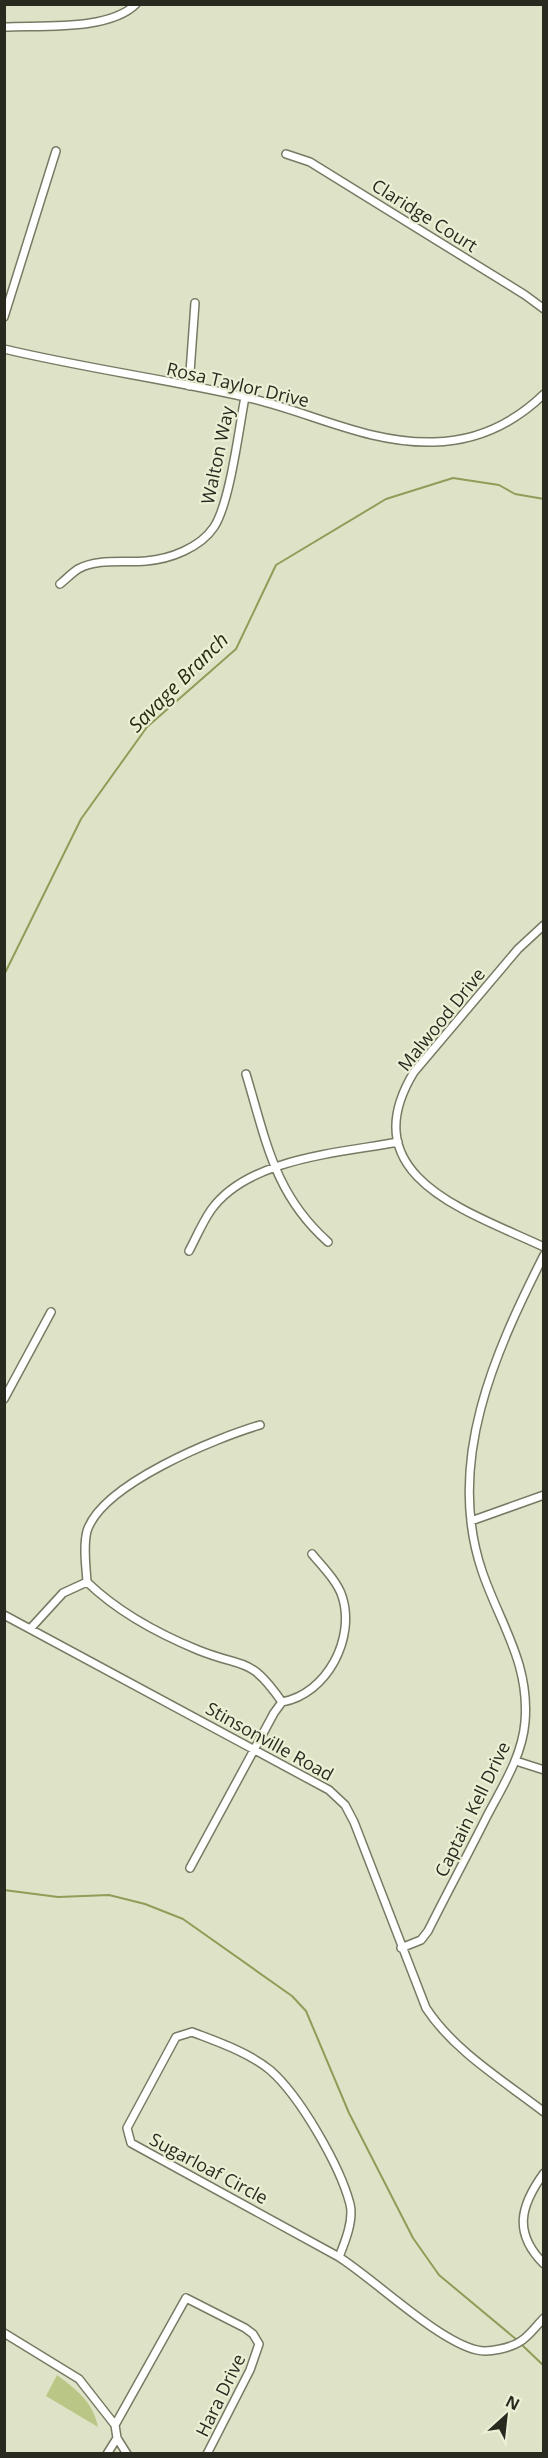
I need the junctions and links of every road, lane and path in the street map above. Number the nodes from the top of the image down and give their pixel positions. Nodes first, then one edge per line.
1 (136, 4) edge
2 (4, 27) edge
3 (56, 151) dead end
4 (286, 154) dead end
5 (195, 303) dead end
6 (543, 309) edge
7 (4, 317) edge
8 (4, 350) edge
9 (189, 386) junction
10 (543, 394) edge
11 (245, 397) junction
12 (60, 584) dead end
13 (543, 925) edge
14 (246, 1074) dead end
15 (398, 1142) junction
16 (274, 1167) junction
17 (328, 1242) dead end
18 (543, 1247) edge
19 (189, 1251) dead end
20 (543, 1255) edge
21 (51, 1312) dead end
22 (4, 1399) edge
23 (260, 1425) dead end
24 (543, 1494) edge
25 (471, 1521) junction
26 (312, 1554) dead end
27 (87, 1582) junction
28 (4, 1615) edge
29 (30, 1629) junction
30 (282, 1702) junction
31 (253, 1749) junction
32 (516, 1761) junction
33 (543, 1770) edge
34 (190, 1868) dead end
35 (401, 1948) junction
36 (543, 2112) edge
37 (543, 2173) edge
38 (339, 2257) junction
39 (543, 2265) edge
40 (543, 2318) edge
41 (4, 2333) edge
42 (115, 2425) junction
43 (117, 2438) junction
44 (107, 2454) edge
45 (127, 2454) edge
46 (207, 2454) edge

1 - 2 street
3 - 7 street
4 - 6 street, Claridge Court
5 - 9 street
8 - 9 street, Rosa Taylor Drive
9 - 11 street, Rosa Taylor Drive
10 - 11 street, Rosa Taylor Drive
11 - 12 street, Walton Way
13 - 15 street, Malwood Drive
14 - 16 street
15 - 16 street
15 - 18 street, Malwood Drive
16 - 17 street
16 - 19 street
20 - 25 street, Captain Kell Drive
21 - 22 street
23 - 27 street
24 - 25 street
25 - 32 street, Captain Kell Drive
26 - 30 street
27 - 29 street
27 - 30 street
28 - 29 street, Stinsonville Road
29 - 31 street, Stinsonville Road
30 - 31 street
31 - 34 street
31 - 35 street, Stinsonville Road
32 - 33 street
32 - 35 street, Captain Kell Drive
35 - 36 street, Stinsonville Road
37 - 39 street
38 - 38 street, Sugarloaf Circle
38 - 40 street, Sugarloaf Circle
41 - 42 street
42 - 43 street
42 - 46 street, Hara Drive
43 - 44 street
43 - 45 street

